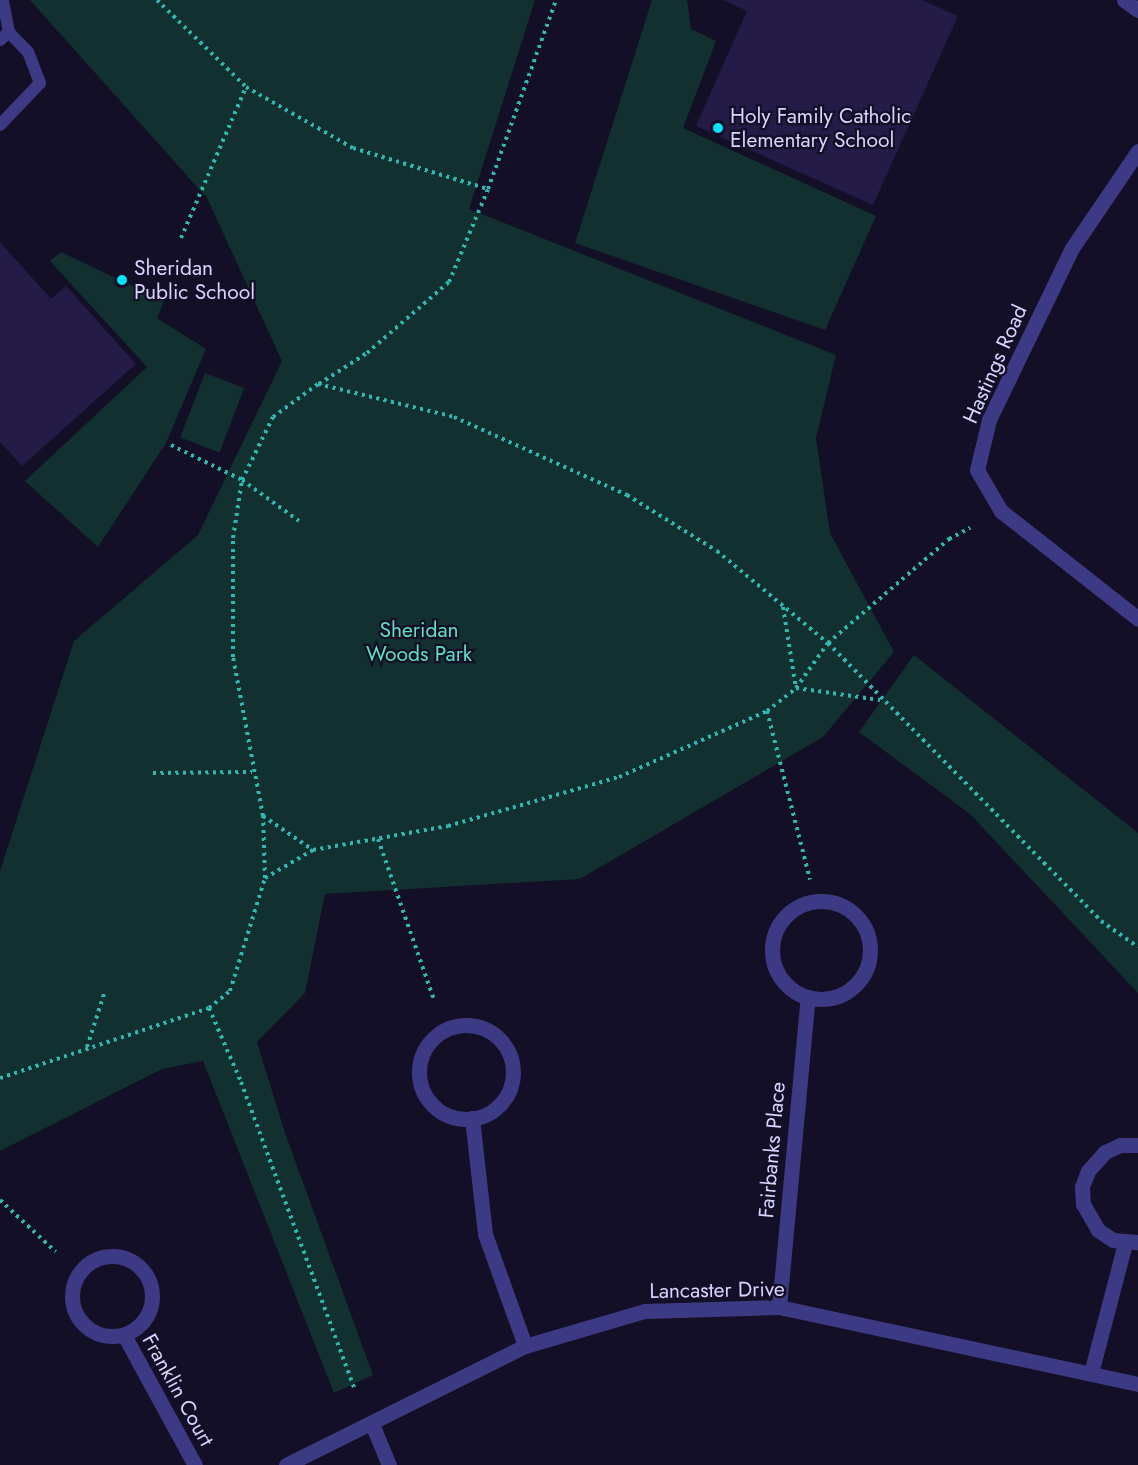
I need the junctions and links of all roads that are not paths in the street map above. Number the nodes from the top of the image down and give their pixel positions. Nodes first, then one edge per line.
1 (3, 0) edge
2 (1124, 0) edge
3 (1138, 10) edge
4 (4, 36) edge
5 (0, 125) edge
6 (1138, 151) edge
7 (1138, 619) edge
8 (808, 997) junction
9 (472, 1118) junction
10 (1138, 1145) edge
11 (1131, 1242) edge
12 (779, 1306) junction
13 (124, 1335) junction
14 (525, 1346) junction
15 (1090, 1373) junction
16 (1138, 1384) edge
17 (372, 1424) junction
18 (195, 1465) edge
19 (286, 1465) edge
20 (389, 1465) edge

1 - 4 lane
2 - 3 street
4 - 5 lane
6 - 7 street, Hastings Road
8 - 8 street
8 - 12 street, Fairbanks Place
9 - 9 street
9 - 14 street
10 - 11 street
11 - 15 street
12 - 14 street, Lancaster Drive
12 - 15 street, Lancaster Drive
13 - 13 street, Franklin Court
13 - 18 street, Franklin Court
14 - 17 street, Lancaster Drive
15 - 16 street, Lancaster Drive
17 - 19 street, Lancaster Drive
17 - 20 street

